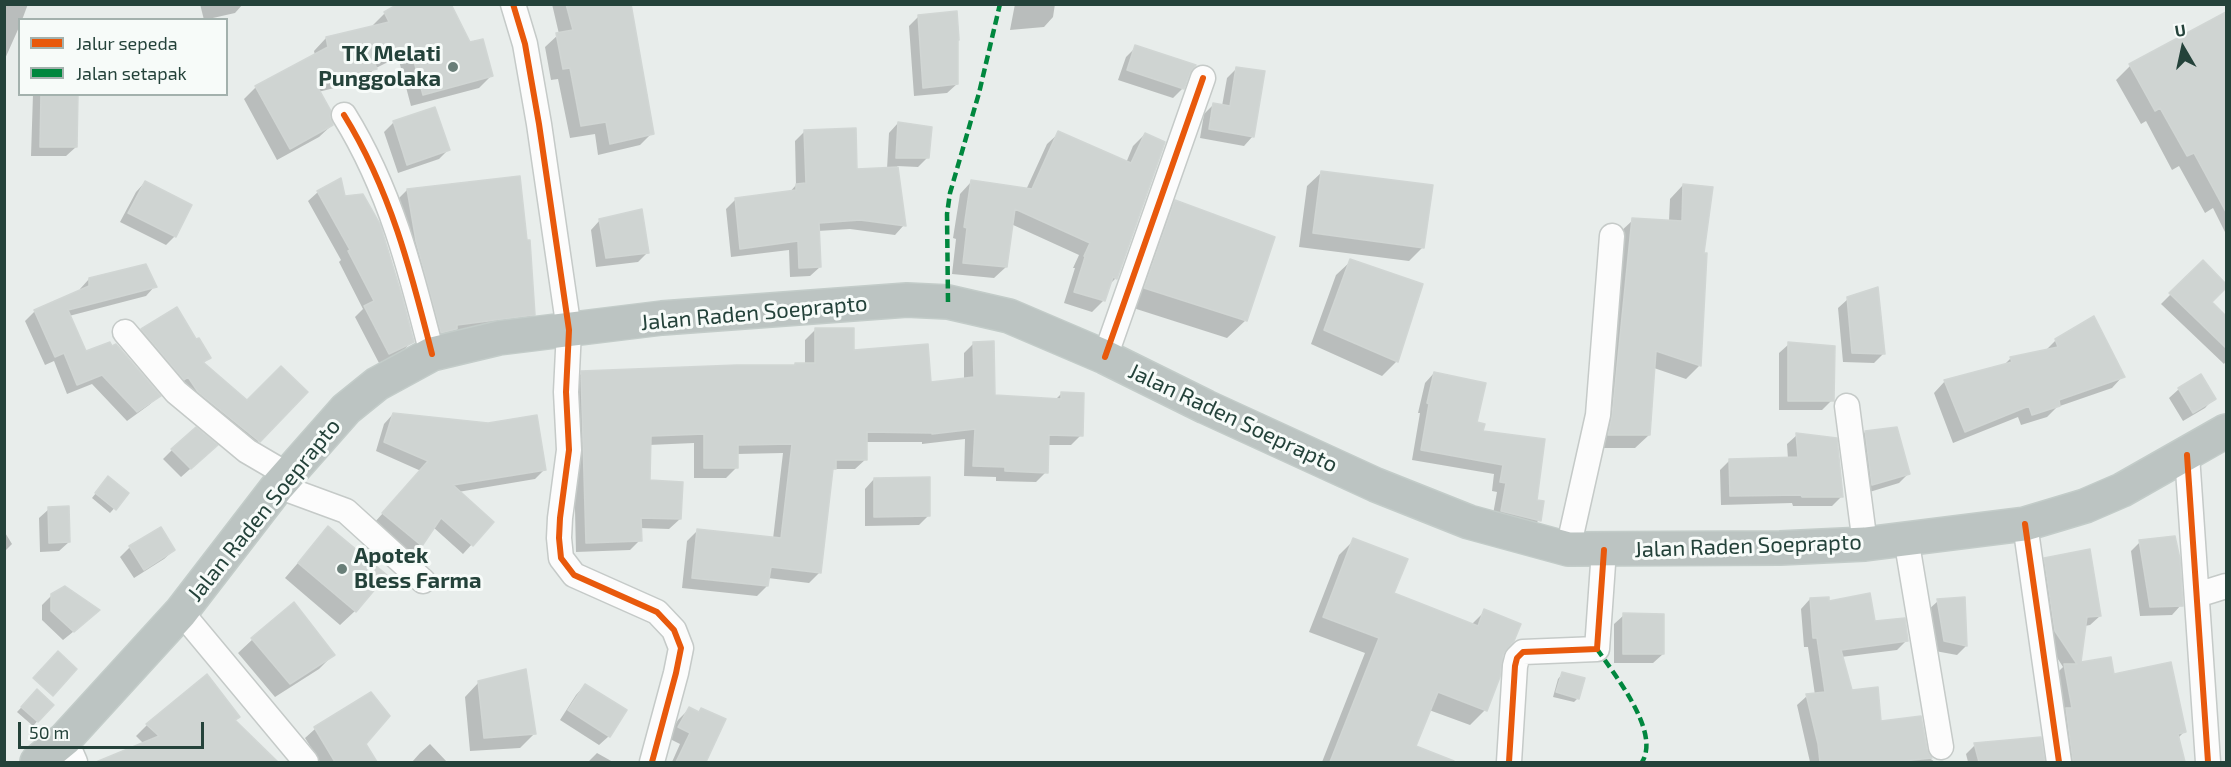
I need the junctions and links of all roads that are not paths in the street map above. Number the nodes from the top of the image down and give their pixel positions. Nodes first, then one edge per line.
1 (513, 4) edge
2 (1203, 78) dead end
3 (344, 116) dead end
4 (1611, 236) dead end
5 (569, 330) junction
6 (125, 332) dead end
7 (432, 354) junction
8 (1105, 357) junction
9 (1847, 406) dead end
10 (2226, 431) edge
11 (2187, 455) junction
12 (283, 481) junction
13 (2025, 524) junction
14 (1906, 538) junction
15 (1865, 544) junction
16 (1568, 549) junction
17 (1604, 550) junction
18 (423, 582) dead end
19 (2226, 586) edge
20 (2197, 595) junction
21 (181, 612) junction
22 (1941, 747) dead end
23 (70, 751) edge
24 (37, 762) edge
25 (306, 762) edge
26 (651, 762) edge
27 (1509, 762) edge
28 (2059, 762) edge
29 (2208, 762) edge

1 - 5 street
2 - 8 street
3 - 7 street
4 - 16 street
5 - 7 highway, Jalan Raden Soeprapto
5 - 8 highway, Jalan Raden Soeprapto
5 - 26 street
6 - 12 street
7 - 12 highway, Jalan Raden Soeprapto
8 - 16 highway, Jalan Raden Soeprapto
9 - 15 street
10 - 11 highway, Jalan Raden Soeprapto
11 - 13 highway, Jalan Raden Soeprapto
11 - 20 street
12 - 18 street
12 - 21 highway, Jalan Raden Soeprapto
13 - 14 highway, Jalan Raden Soeprapto
13 - 28 street
14 - 15 highway, Jalan Raden Soeprapto
14 - 22 street
15 - 17 highway, Jalan Raden Soeprapto
16 - 17 highway, Jalan Raden Soeprapto
17 - 27 street
19 - 20 street
20 - 29 street
21 - 23 highway, Jalan Raden Soeprapto
21 - 25 street
23 - 24 highway, Jalan Raden Soeprapto

